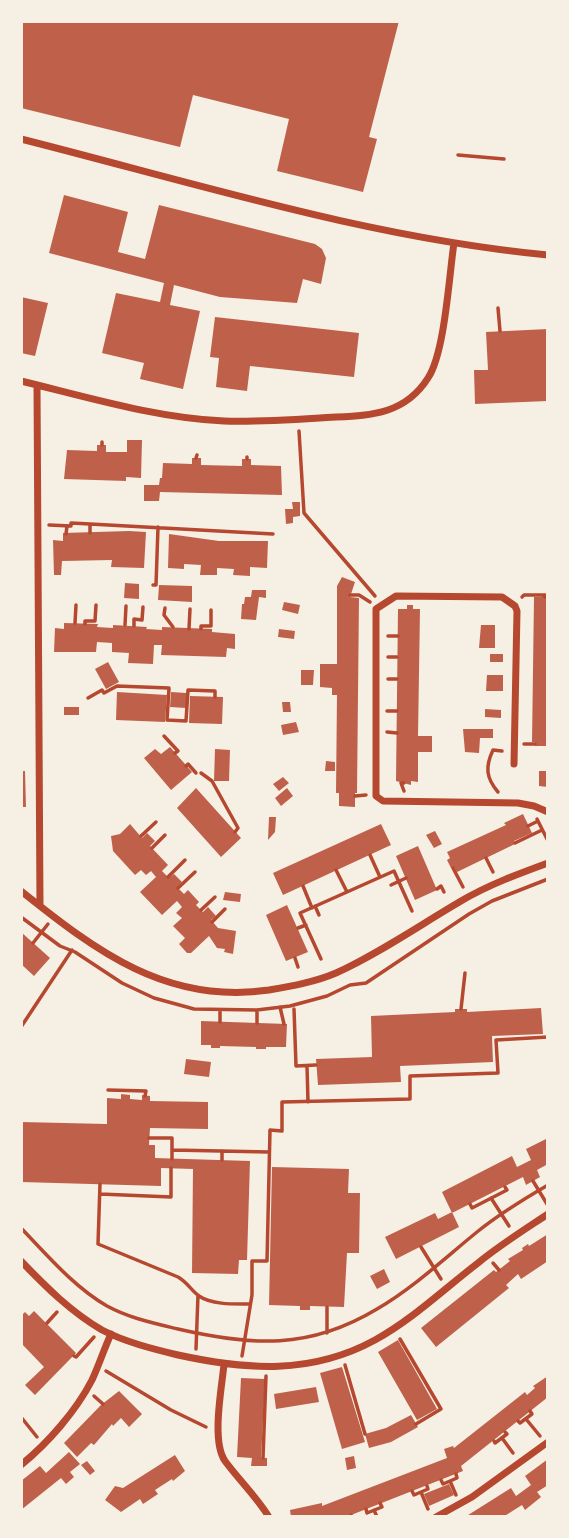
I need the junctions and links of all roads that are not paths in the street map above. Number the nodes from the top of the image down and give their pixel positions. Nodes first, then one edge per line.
1 (21, 139) edge
2 (454, 243) junction
3 (548, 255) edge
4 (21, 382) edge
5 (37, 385) junction
6 (514, 764) dead end
7 (548, 811) edge
8 (548, 863) edge
9 (21, 891) edge
10 (40, 906) junction
11 (548, 1214) edge
12 (21, 1261) edge
13 (111, 1334) junction
14 (224, 1364) junction
15 (548, 1442) edge
16 (21, 1465) edge
17 (269, 1517) edge
18 (436, 1517) edge

1 - 2 street
2 - 3 street
2 - 5 street
4 - 5 street
5 - 10 street
6 - 7 street
8 - 10 street
9 - 10 street
11 - 14 street
12 - 13 street
13 - 14 street
13 - 16 street
14 - 17 street
15 - 18 street

